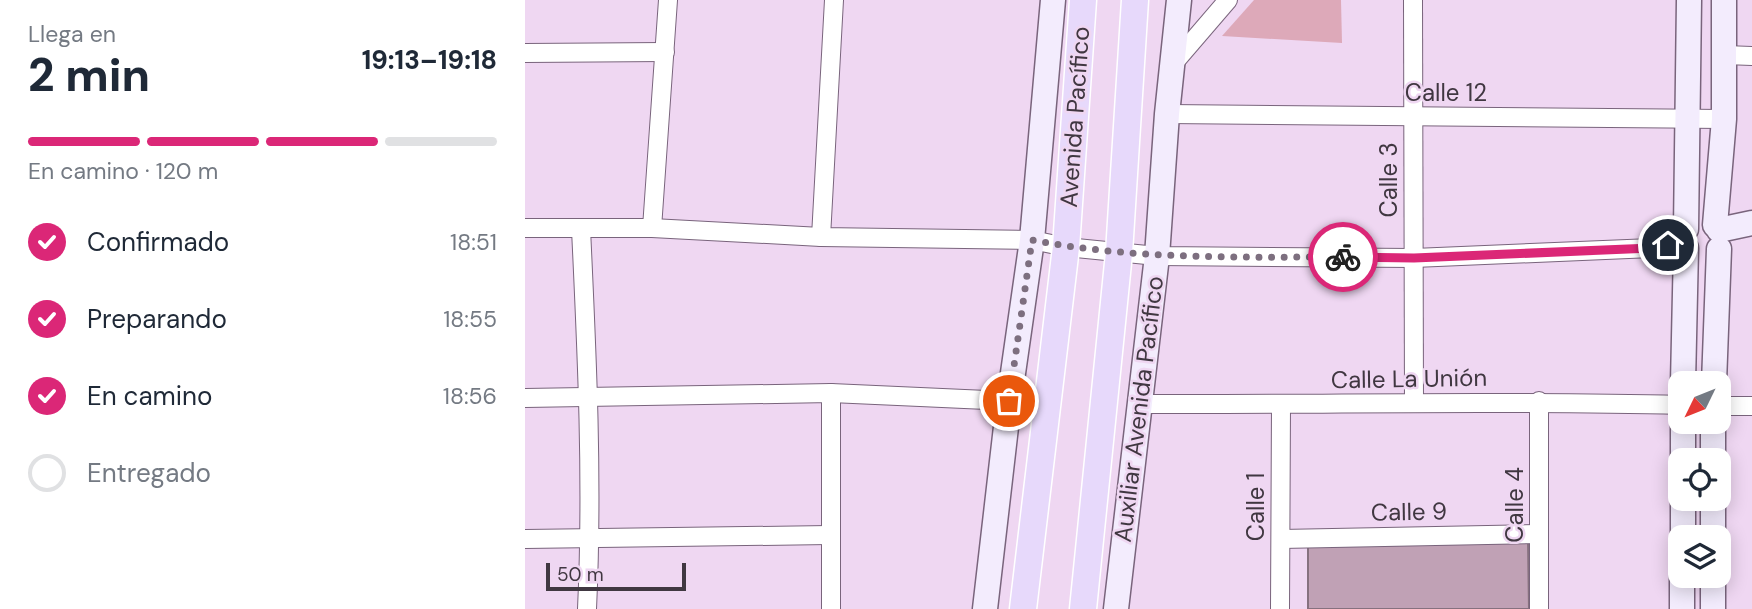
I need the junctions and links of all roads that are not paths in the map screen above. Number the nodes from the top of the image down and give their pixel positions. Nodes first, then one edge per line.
1 (668, 0) edge
2 (834, 0) edge
3 (1053, 0) edge
4 (1083, 0) edge
5 (1135, 0) edge
6 (1179, 0) edge
7 (1228, 0) edge
8 (1413, 0) edge
9 (1689, 0) edge
10 (1724, 0) edge
11 (665, 52) junction
12 (525, 53) edge
13 (1725, 55) junction
14 (1752, 55) edge
15 (1173, 64) junction
16 (1167, 114) junction
17 (1413, 117) junction
18 (1689, 119) junction
19 (1724, 119) junction
20 (1752, 223) edge
21 (525, 228) edge
22 (652, 228) junction
23 (581, 229) junction
24 (1717, 234) junction
25 (821, 237) junction
26 (1032, 240) junction
27 (1686, 240) junction
28 (1066, 247) junction
29 (1119, 253) junction
30 (1157, 256) junction
31 (1414, 258) junction
32 (1683, 371) edge
33 (1714, 371) edge
34 (831, 393) junction
35 (525, 398) edge
36 (589, 399) junction
37 (1009, 401) junction
38 (1539, 401) junction
39 (1414, 403) junction
40 (1139, 404) junction
41 (1281, 405) junction
42 (1668, 405) edge
43 (1731, 406) edge
44 (1752, 406) edge
45 (1539, 534) junction
46 (829, 535) junction
47 (525, 539) edge
48 (591, 539) junction
49 (1280, 539) junction
50 (1682, 588) edge
51 (1713, 588) edge
52 (587, 609) edge
53 (831, 609) edge
54 (985, 609) edge
55 (1023, 609) edge
56 (1083, 609) edge
57 (1116, 609) edge
58 (1280, 609) edge
59 (1539, 609) edge
60 (1682, 609) edge
61 (1713, 609) edge

1 - 11 street
2 - 25 street
3 - 26 main road
4 - 28 main road, Avenida Pacífico
5 - 29 main road
6 - 15 main road, Auxiliar Avenida Pacífico
7 - 15 street
8 - 17 street, Calle 3
9 - 18 main road
10 - 13 main road
11 - 12 street
11 - 22 street
13 - 14 street
13 - 19 main road
15 - 16 main road, Auxiliar Avenida Pacífico
16 - 17 street, Calle 12
16 - 30 main road, Auxiliar Avenida Pacífico
17 - 18 street, Calle 12
17 - 31 street, Calle 3
18 - 19 street, Calle 12
18 - 27 main road
19 - 24 main road
20 - 24 main road
21 - 23 street
22 - 23 street
22 - 25 street
23 - 36 street
24 - 27 main road
24 - 33 main road
25 - 26 street
26 - 28 street
26 - 37 main road
27 - 31 street
27 - 32 main road
28 - 29 street
28 - 55 main road, Avenida Pacífico
29 - 30 street
29 - 56 main road
30 - 31 street
30 - 40 main road, Auxiliar Avenida Pacífico
31 - 39 street, Calle 3
34 - 36 street
34 - 37 street
34 - 46 street
35 - 36 street
36 - 48 street
37 - 54 main road
38 - 39 street, Calle La Unión
38 - 42 street, Calle La Unión
38 - 45 street, Calle 4
39 - 41 street, Calle La Unión
40 - 41 street, Calle La Unión
40 - 57 main road, Auxiliar Avenida Pacífico
41 - 49 street, Calle 1
43 - 44 street
45 - 49 street, Calle 9
45 - 59 street, Calle 4
46 - 48 street
46 - 53 street
47 - 48 street
48 - 52 street
49 - 58 street, Calle 1
50 - 60 main road
51 - 61 main road

